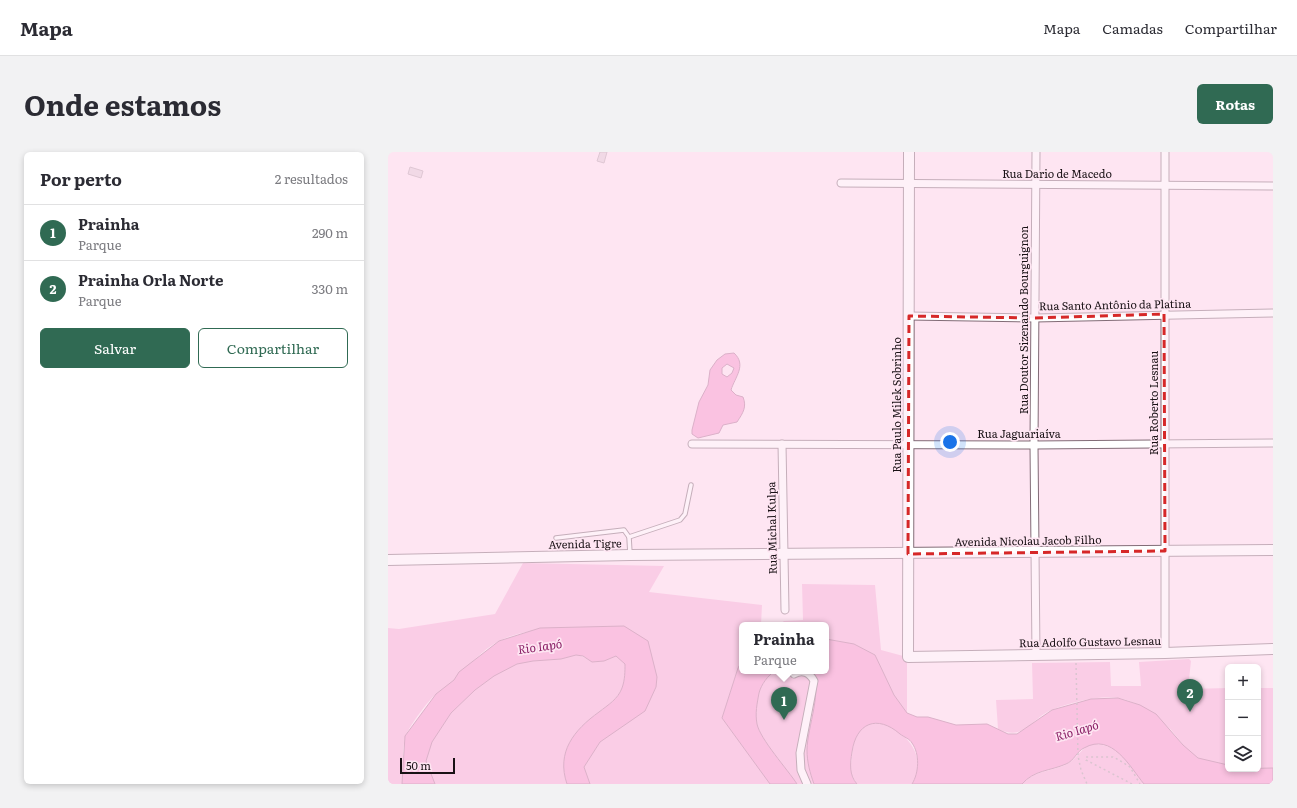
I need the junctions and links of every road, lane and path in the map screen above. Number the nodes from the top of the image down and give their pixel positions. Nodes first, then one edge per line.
1 (909, 152) edge
2 (1036, 152) edge
3 (1165, 152) edge
4 (841, 183) dead end
5 (909, 184) junction
6 (1036, 185) junction
7 (1166, 186) junction
8 (1273, 186) edge
9 (1273, 313) edge
10 (1164, 314) junction
11 (909, 316) junction
12 (1035, 318) junction
13 (1165, 443) junction
14 (1273, 443) edge
15 (692, 444) dead end
16 (782, 444) junction
17 (909, 444) junction
18 (1034, 445) junction
19 (691, 485) dead end
20 (556, 538) dead end
21 (630, 538) junction
22 (1273, 550) edge
23 (1165, 551) junction
24 (1036, 553) junction
25 (908, 554) junction
26 (630, 555) junction
27 (783, 555) junction
28 (388, 560) edge
29 (786, 610) dead end
30 (1273, 649) edge
31 (1165, 653) junction
32 (1076, 655) junction
33 (1036, 656) junction
34 (908, 657) joint
35 (809, 674) edge
36 (807, 784) edge
37 (1087, 784) edge
38 (1132, 784) edge
39 (1140, 784) edge

1 - 5 street, Rua Paulo Milek Sobrinho
2 - 6 street, Rua Doutor Sizenando Bourguignon
3 - 7 street, Rua Roberto Lesnau
4 - 5 street, Rua Dario de Macedo
5 - 6 street, Rua Dario de Macedo
5 - 11 street, Rua Paulo Milek Sobrinho
6 - 7 street, Rua Dario de Macedo
6 - 12 street, Rua Doutor Sizenando Bourguignon
7 - 8 street, Rua Dario de Macedo
7 - 10 street, Rua Roberto Lesnau
9 - 10 street, Rua Santo Antônio da Platina
10 - 12 street, Rua Santo Antônio da Platina
10 - 13 street, Rua Roberto Lesnau
11 - 12 street, Rua Santo Antônio da Platina
11 - 17 street, Rua Paulo Milek Sobrinho
12 - 18 street, Rua Doutor Sizenando Bourguignon
13 - 14 street, Rua Jaguariaíva
13 - 18 street, Rua Jaguariaíva
13 - 23 street, Rua Roberto Lesnau
15 - 16 street, Rua Jaguariaíva
16 - 17 street, Rua Jaguariaíva
16 - 27 street, Rua Michal Kulpa
17 - 18 street, Rua Jaguariaíva
17 - 25 street, Rua Paulo Milek Sobrinho
18 - 24 street, Rua Doutor Sizenando Bourguignon
19 - 21 lane
20 - 21 lane
21 - 26 lane
22 - 23 street, Avenida Nicolau Jacob Filho
23 - 24 street, Avenida Nicolau Jacob Filho
23 - 31 street, Rua Roberto Lesnau
24 - 25 street, Avenida Nicolau Jacob Filho
24 - 33 street, Rua Doutor Sizenando Bourguignon
25 - 27 street, Avenida Nicolau Jacob Filho
25 - 34 street, Rua Paulo Milek Sobrinho
26 - 27 street, Avenida Tigre
26 - 28 street, Avenida Tigre
27 - 29 street, Rua Michal Kulpa
30 - 31 street, Rua Adolfo Gustavo Lesnau
31 - 32 street, Rua Adolfo Gustavo Lesnau
32 - 33 street, Rua Adolfo Gustavo Lesnau
32 - 37 path
33 - 34 street, Rua Adolfo Gustavo Lesnau
35 - 36 street
38 - 39 path

